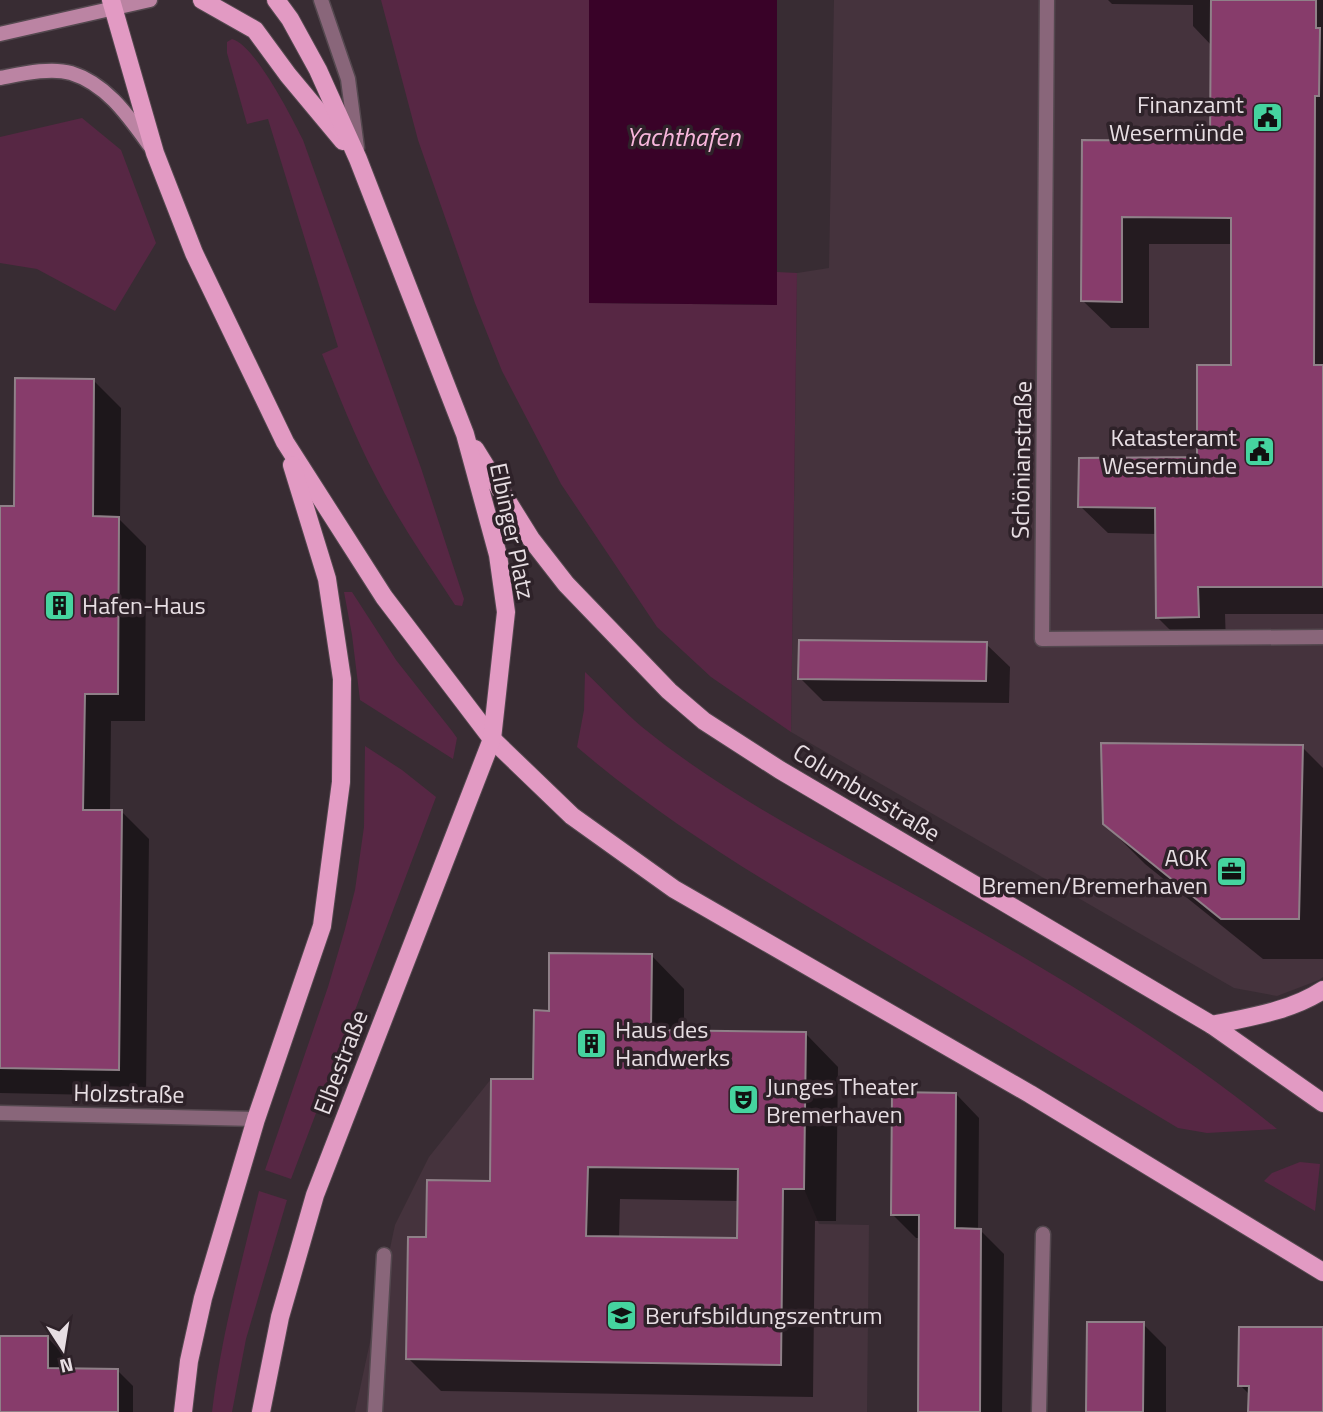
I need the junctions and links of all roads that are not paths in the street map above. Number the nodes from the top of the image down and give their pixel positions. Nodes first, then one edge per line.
1 (150, 0) edge
2 (202, 0) edge
3 (276, 0) edge
4 (321, 0) edge
5 (1047, 0) edge
6 (112, 5) edge
7 (0, 34) edge
8 (0, 78) edge
9 (155, 153) junction
10 (358, 159) junction
11 (466, 434) junction
12 (285, 442) junction
13 (1323, 637) edge
14 (492, 738) junction
15 (1323, 990) edge
16 (1212, 1025) junction
17 (1323, 1104) edge
18 (0, 1113) edge
19 (256, 1119) junction
20 (1043, 1234) dead end
21 (384, 1255) dead end
22 (1323, 1272) edge
23 (183, 1412) edge
24 (261, 1412) edge
25 (375, 1412) edge
26 (1039, 1412) edge

1 - 6 street
2 - 10 main road, Elbinger Platz
3 - 10 main road, Elbinger Platz
4 - 10 street, Elbinger Platz
5 - 13 street, Schönianstraße
6 - 7 street
6 - 9 main road
8 - 9 street
9 - 12 main road
10 - 11 main road, Elbinger Platz
11 - 14 main road, Elbinger Platz
11 - 16 main road, Columbusstraße
12 - 14 main road
12 - 19 main road
14 - 22 main road
14 - 24 main road, Elbestraße
15 - 16 main road
16 - 17 main road, Columbusstraße
18 - 19 street, Holzstraße
19 - 23 main road
20 - 26 street
21 - 25 street

